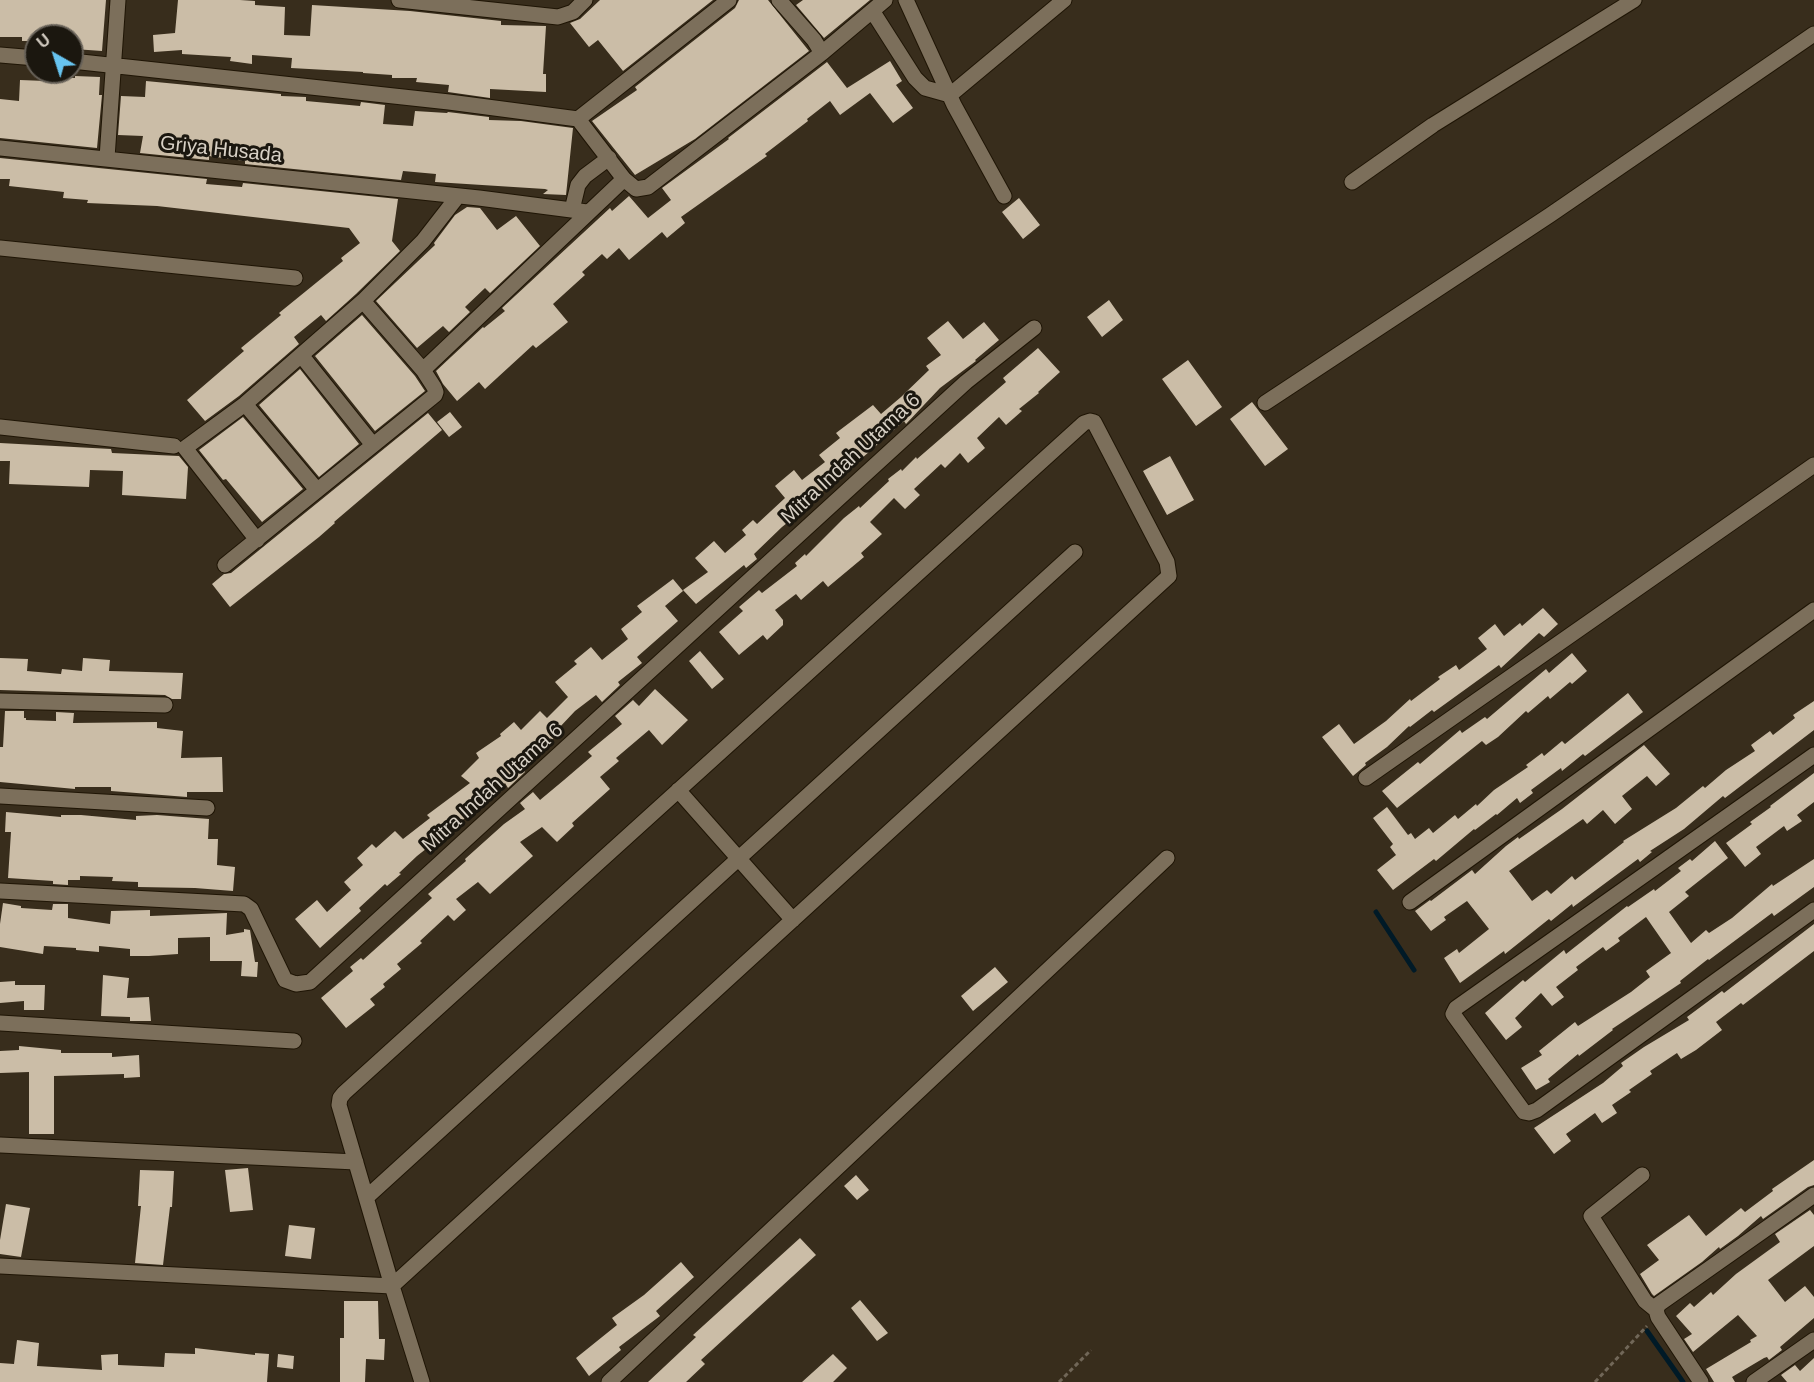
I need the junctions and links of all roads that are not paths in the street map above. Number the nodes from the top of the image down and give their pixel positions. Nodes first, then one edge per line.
1 (118, 0) edge
2 (399, 0) edge
3 (585, 0) edge
4 (729, 0) edge
5 (780, 0) edge
6 (885, 0) edge
7 (906, 0) edge
8 (1064, 0) edge
9 (1634, 0) edge
10 (873, 12) junction
11 (1814, 34) edge
12 (822, 53) junction
13 (0, 55) edge
14 (24, 57) edge
15 (84, 62) edge
16 (113, 65) junction
17 (946, 94) junction
18 (578, 119) junction
19 (0, 148) edge
20 (107, 158) junction
21 (609, 158) junction
22 (624, 179) junction
23 (1352, 182) dead end
24 (458, 196) junction
25 (1004, 196) dead end
26 (579, 211) junction
27 (0, 248) edge
28 (295, 278) dead end
29 (363, 301) junction
30 (1034, 328) dead end
31 (302, 355) junction
32 (423, 370) junction
33 (1264, 403) dead end
34 (245, 404) junction
35 (0, 428) edge
36 (373, 445) junction
37 (174, 446) dead end
38 (1814, 465) edge
39 (317, 490) junction
40 (257, 540) junction
41 (1075, 552) dead end
42 (225, 565) dead end
43 (1814, 610) edge
44 (0, 702) edge
45 (165, 705) dead end
46 (1814, 755) edge
47 (1366, 777) dead end
48 (678, 790) junction
49 (0, 796) edge
50 (207, 807) dead end
51 (740, 858) junction
52 (1167, 858) dead end
53 (0, 891) edge
54 (1410, 902) dead end
55 (1814, 910) edge
56 (793, 920) junction
57 (0, 1023) edge
58 (294, 1041) dead end
59 (0, 1144) edge
60 (356, 1162) junction
61 (1642, 1175) dead end
62 (1814, 1195) edge
63 (367, 1197) junction
64 (0, 1266) edge
65 (392, 1286) junction
66 (1654, 1316) junction
67 (1814, 1340) edge
68 (422, 1382) edge
69 (609, 1382) edge
70 (1701, 1382) edge
71 (1754, 1382) edge

1 - 16 street
2 - 3 street
4 - 18 street
5 - 12 street
6 - 10 street
7 - 17 street
8 - 17 street
9 - 23 street
10 - 12 street
10 - 17 street
11 - 33 street
12 - 22 street
13 - 14 street
15 - 16 street
16 - 18 street
16 - 20 street
17 - 25 street
18 - 21 street
19 - 20 street, Griya Husada
20 - 24 street, Griya Husada
21 - 22 street
21 - 26 street
22 - 26 street
24 - 26 street, Griya Husada
24 - 29 street
26 - 32 street
27 - 28 street
29 - 31 street
29 - 32 street
30 - 53 street, Mitra Indah Utama 6
31 - 34 street
31 - 36 street
32 - 36 street
34 - 39 street
34 - 40 street
35 - 37 street
36 - 39 street
38 - 47 street
39 - 40 street
40 - 42 street
41 - 51 street
43 - 54 street
44 - 45 street
46 - 55 street
48 - 51 street
48 - 56 street
48 - 60 street
49 - 50 street
51 - 56 street
51 - 63 street
52 - 69 street
56 - 65 street
57 - 58 street
59 - 60 street
60 - 63 street
61 - 66 street
62 - 66 street
63 - 65 street
64 - 65 street
65 - 68 street
66 - 70 street
67 - 71 street

